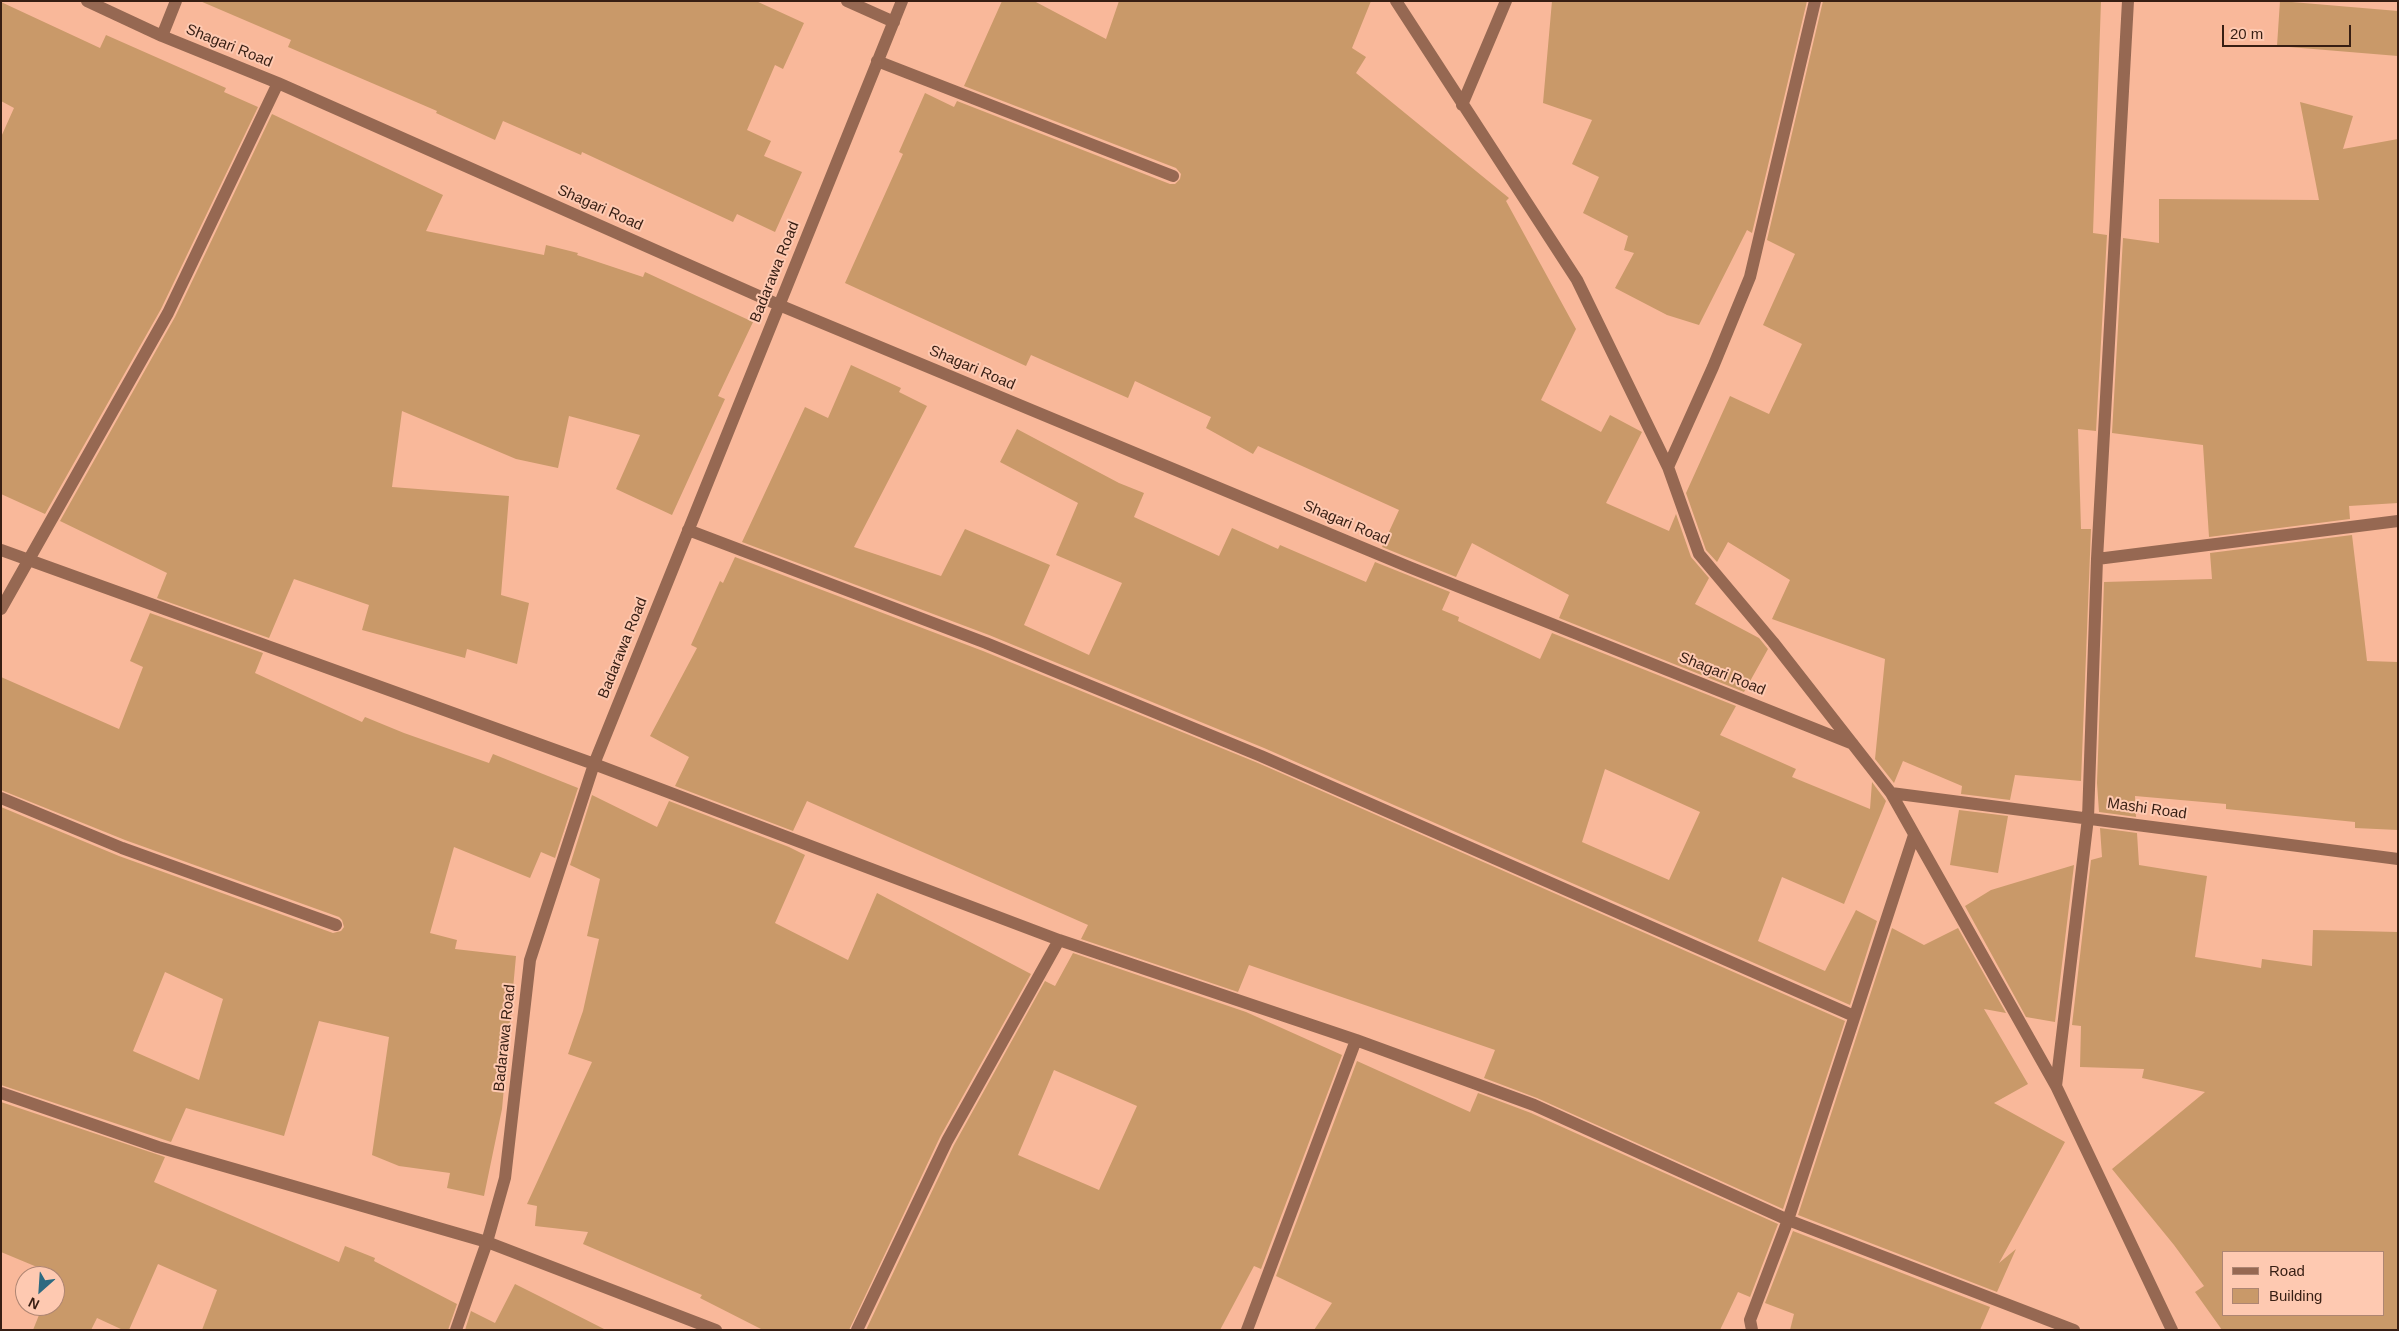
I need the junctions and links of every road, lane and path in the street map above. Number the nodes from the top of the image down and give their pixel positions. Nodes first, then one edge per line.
1 (87, 1) edge
2 (176, 1) edge
3 (847, 1) edge
4 (902, 1) edge
5 (1396, 1) edge
6 (1506, 1) edge
7 (1815, 1) edge
8 (2128, 1) edge
9 (894, 22) junction
10 (162, 36) junction
11 (878, 61) junction
12 (278, 83) junction
13 (1462, 105) junction
14 (1173, 176) dead end
15 (779, 305) junction
16 (1668, 468) junction
17 (2398, 521) edge
18 (688, 530) junction
19 (1, 550) edge
20 (2097, 559) junction
21 (27, 560) junction
22 (1, 609) edge
23 (1853, 744) junction
24 (594, 764) junction
25 (1892, 793) junction
26 (1, 798) edge
27 (2088, 818) junction
28 (1914, 835) junction
29 (2398, 859) edge
30 (336, 925) dead end
31 (1059, 940) junction
32 (1854, 1016) junction
33 (1356, 1040) junction
34 (2056, 1086) junction
35 (1, 1093) edge
36 (1788, 1220) junction
37 (487, 1242) junction
38 (1748, 1327) edge
39 (456, 1330) edge
40 (716, 1330) edge
41 (857, 1330) edge
42 (1247, 1330) edge
43 (2074, 1330) edge
44 (2172, 1330) edge

1 - 10 street, Shagari Road
2 - 10 street
3 - 9 street
4 - 9 street, Badarawa Road
5 - 13 street
6 - 13 street
7 - 16 street
8 - 20 street
9 - 11 street, Badarawa Road
10 - 12 street, Shagari Road
11 - 14 street
11 - 15 street, Badarawa Road
12 - 15 street, Shagari Road
12 - 21 street
13 - 16 street
15 - 18 street, Badarawa Road
15 - 23 street, Shagari Road
16 - 23 street
17 - 20 street
18 - 24 street, Badarawa Road
18 - 32 street
19 - 21 street
20 - 27 street
21 - 22 street
21 - 24 street
23 - 25 street
24 - 31 street
24 - 37 street, Badarawa Road
25 - 27 street, Mashi Road
25 - 28 street
26 - 30 street
27 - 29 street, Mashi Road
27 - 34 street
28 - 32 street
28 - 34 street
31 - 33 street
31 - 41 street
32 - 36 street
33 - 36 street
33 - 42 street
34 - 44 street
35 - 37 street
36 - 38 street
36 - 43 street
37 - 39 street, Badarawa Road
37 - 40 street

